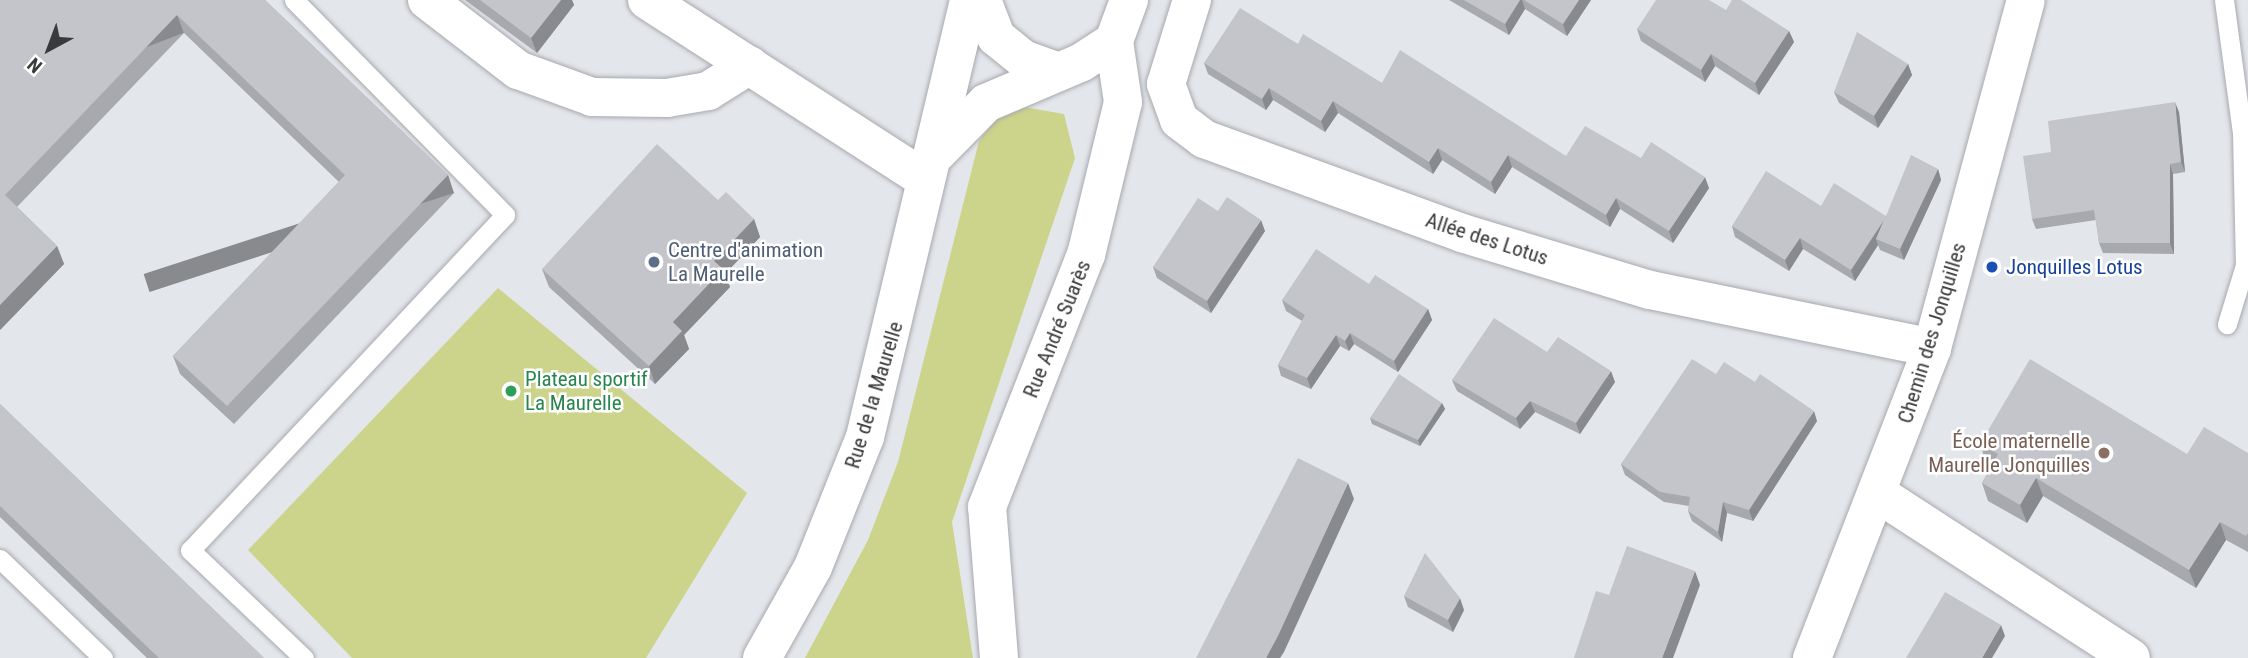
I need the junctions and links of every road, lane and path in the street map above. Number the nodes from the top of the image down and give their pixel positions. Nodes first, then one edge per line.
1 (294, 0) edge
2 (427, 0) edge
3 (647, 0) edge
4 (969, 0) edge
5 (982, 0) edge
6 (1129, 0) edge
7 (1192, 0) edge
8 (2026, 0) edge
9 (2224, 0) edge
10 (1114, 41) junction
11 (750, 65) junction
12 (1056, 71) junction
13 (928, 168) junction
14 (2227, 324) dead end
15 (1932, 348) junction
16 (1880, 495) junction
17 (0, 559) edge
18 (103, 658) edge
19 (304, 658) edge
20 (762, 658) edge
21 (999, 658) edge
22 (1812, 658) edge
23 (2131, 658) edge

1 - 19 lane
2 - 11 street
3 - 11 street
4 - 13 street, Rue de la Maurelle
5 - 12 street
6 - 10 street, Rue André Suarès
7 - 15 street, Allée des Lotus
8 - 15 street, Chemin des Jonquilles
9 - 14 lane
10 - 12 street
10 - 21 street, Rue André Suarès
11 - 13 street
12 - 13 street
13 - 20 street, Rue de la Maurelle
15 - 16 street, Chemin des Jonquilles
16 - 22 street, Chemin des Jonquilles
16 - 23 street
17 - 18 lane

